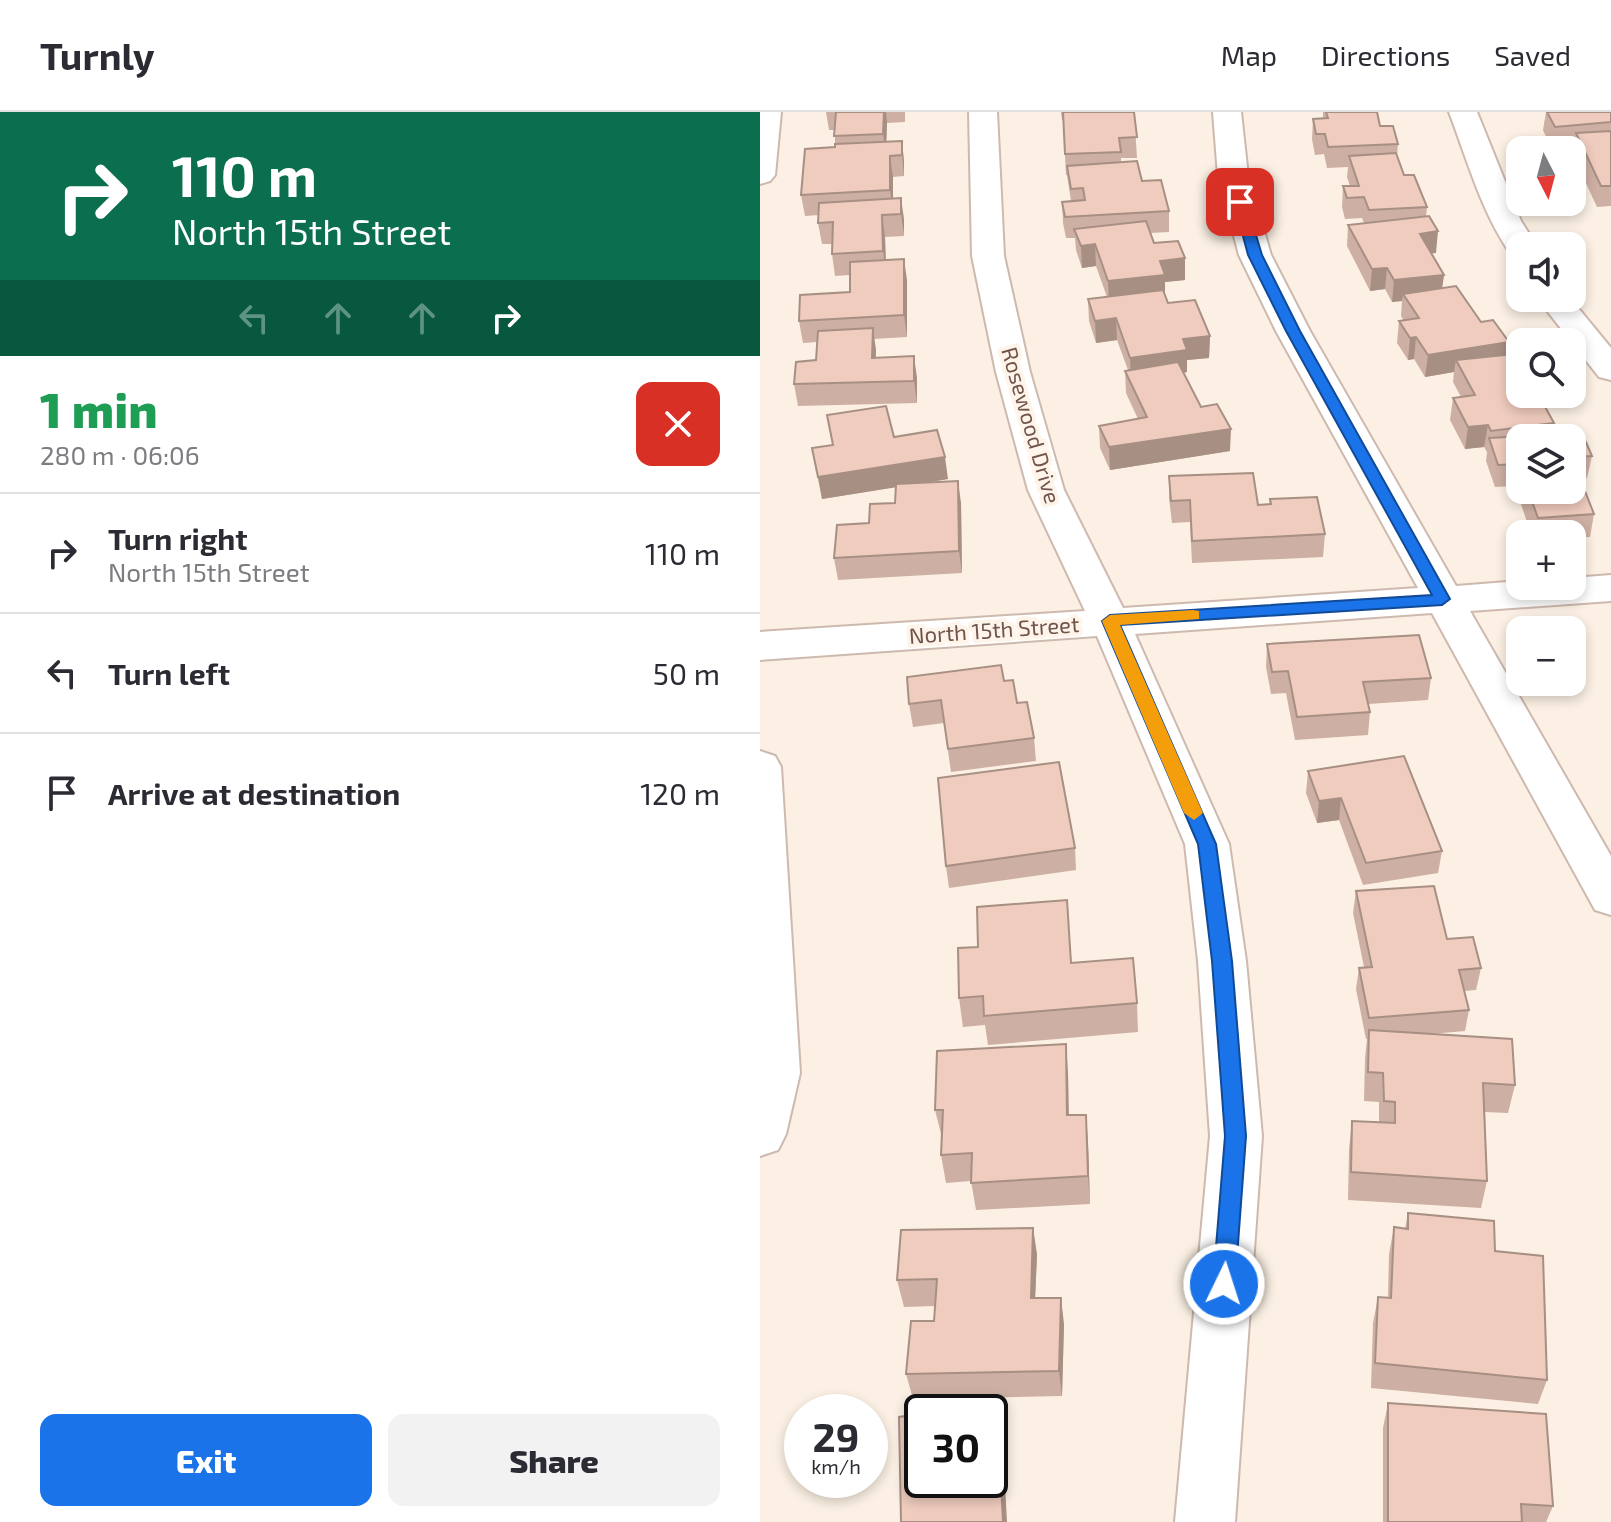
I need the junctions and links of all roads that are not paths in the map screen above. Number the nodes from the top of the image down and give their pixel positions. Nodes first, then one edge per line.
1 (767, 112) edge
2 (983, 112) edge
3 (1227, 112) edge
4 (1463, 112) edge
5 (760, 175) edge
6 (1513, 232) edge
7 (1564, 312) edge
8 (1611, 370) edge
9 (1611, 588) edge
10 (1442, 599) junction
11 (1110, 621) junction
12 (760, 646) edge
13 (760, 767) edge
14 (1611, 897) edge
15 (760, 1134) edge
16 (1205, 1522) edge

1 - 5 street
2 - 11 street, Rosewood Drive
3 - 10 street
4 - 6 street
7 - 8 street
9 - 10 street, North 15th Street
10 - 11 street, North 15th Street
10 - 14 street
11 - 12 street, North 15th Street
11 - 16 street, Rosewood Drive
13 - 15 street

